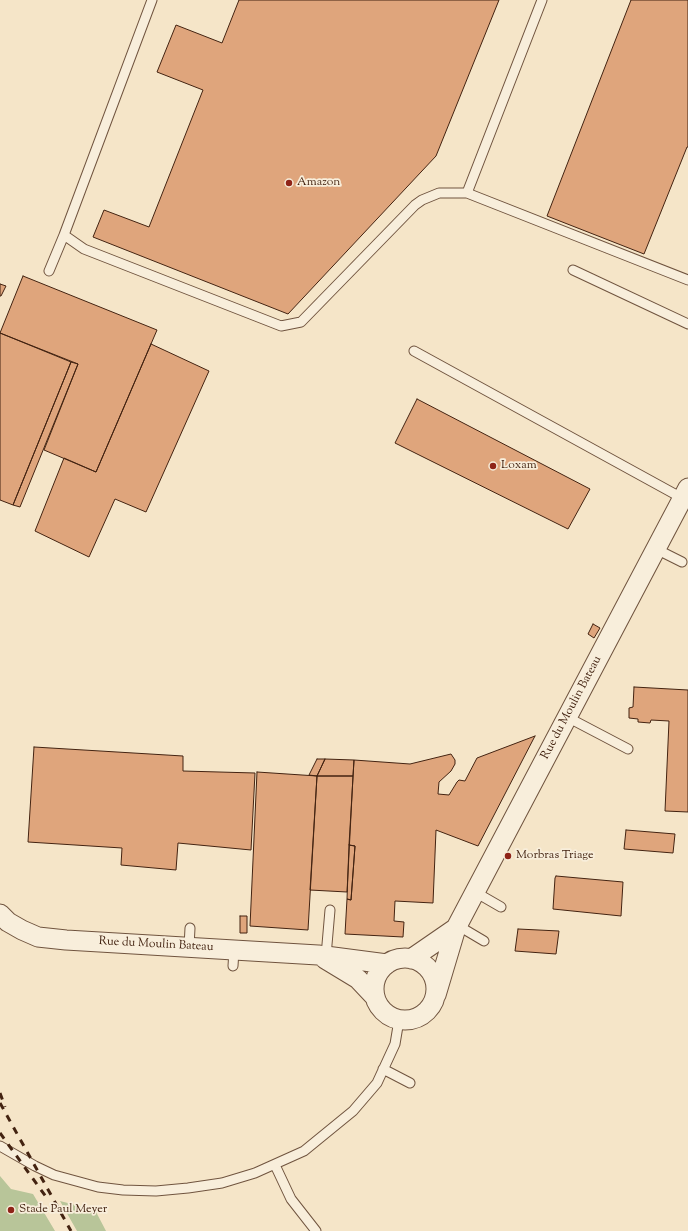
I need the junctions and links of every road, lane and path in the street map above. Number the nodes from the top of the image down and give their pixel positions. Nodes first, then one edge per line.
1 (152, 0) edge
2 (542, 0) edge
3 (467, 193) junction
4 (64, 235) junction
5 (573, 270) dead end
6 (49, 271) dead end
7 (688, 280) edge
8 (688, 324) edge
9 (414, 351) dead end
10 (685, 493) edge
11 (656, 549) junction
12 (682, 562) dead end
13 (567, 717) junction
14 (628, 749) dead end
15 (475, 892) junction
16 (501, 907) dead end
17 (330, 910) dead end
18 (0, 914) edge
19 (456, 927) junction
20 (190, 928) dead end
21 (484, 941) dead end
22 (189, 947) junction
23 (322, 956) junction
24 (411, 959) junction
25 (387, 964) junction
26 (436, 995) junction
27 (374, 996) junction
28 (399, 1020) junction
29 (383, 1069) junction
30 (410, 1083) dead end
31 (0, 1146) edge
32 (275, 1165) junction
33 (316, 1231) edge

1 - 4 lane
2 - 3 lane
3 - 4 lane
3 - 7 lane
4 - 6 lane
5 - 8 lane
9 - 10 lane
10 - 11 street, Rue du Moulin Bateau
11 - 12 lane
11 - 13 street, Rue du Moulin Bateau
13 - 14 lane
13 - 15 street, Rue du Moulin Bateau
15 - 16 lane
15 - 19 street, Rue du Moulin Bateau
17 - 23 lane
18 - 22 street, Rue du Moulin Bateau
19 - 21 lane
19 - 24 street, Rue du Moulin Bateau
19 - 26 street, Rue du Moulin Bateau
20 - 22 lane
22 - 23 street, Rue du Moulin Bateau
23 - 25 street, Rue du Moulin Bateau
23 - 27 street, Rue du Moulin Bateau
24 - 25 street
24 - 26 street
25 - 27 street
26 - 28 street
27 - 28 street
28 - 29 lane
29 - 30 lane
29 - 32 lane
31 - 32 lane
32 - 33 lane

